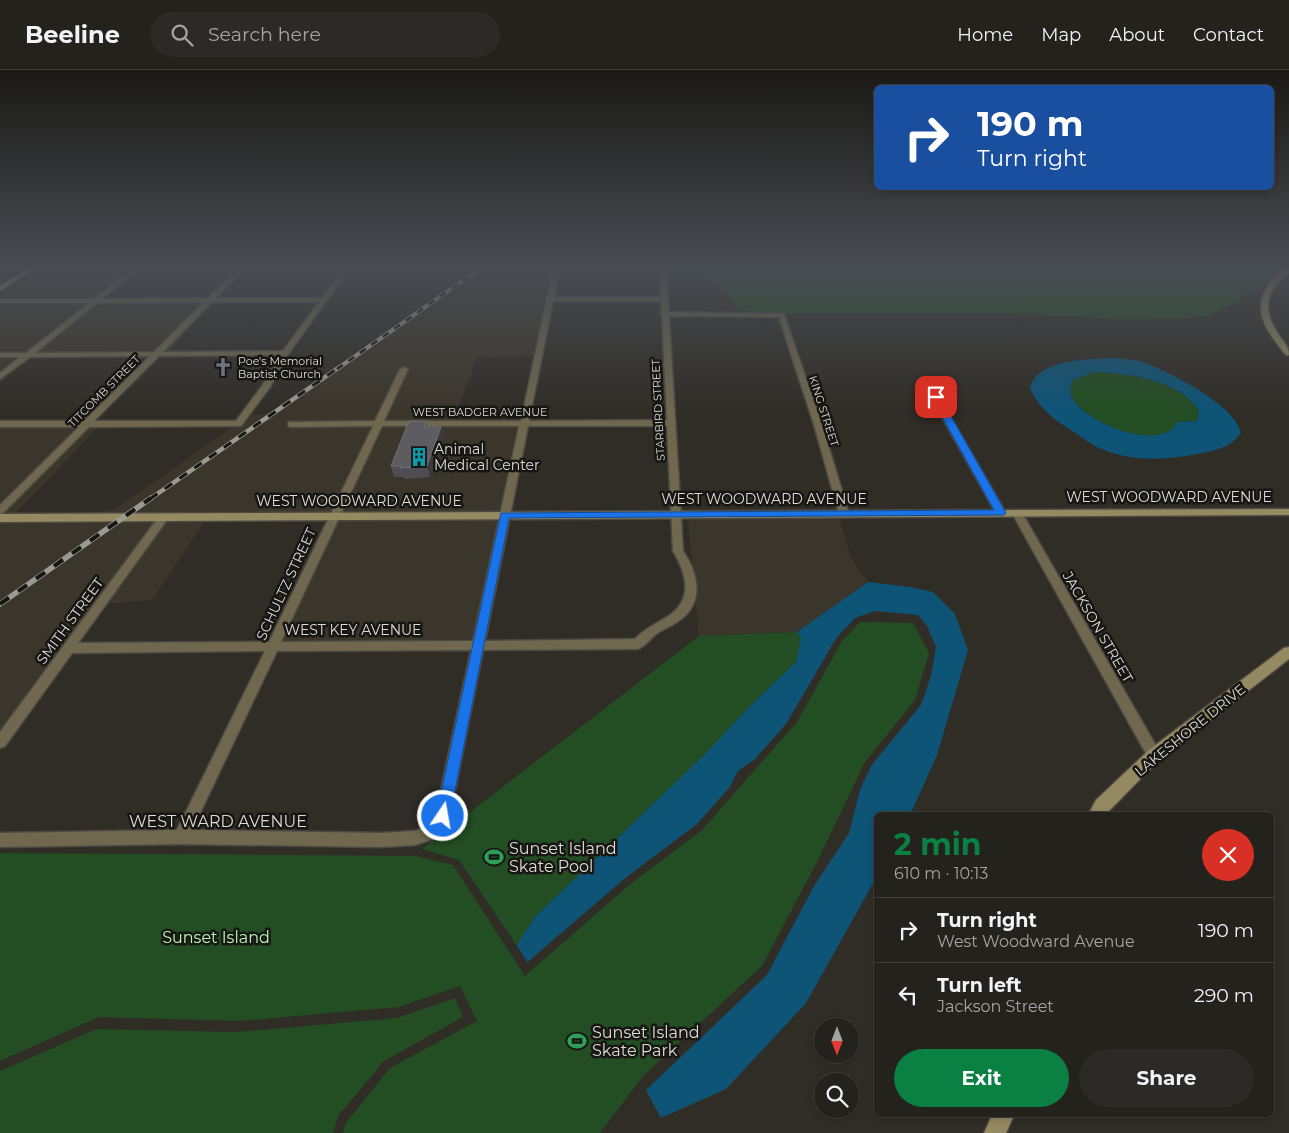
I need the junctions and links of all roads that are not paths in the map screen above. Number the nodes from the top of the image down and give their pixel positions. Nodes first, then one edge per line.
1 (664, 314) edge
2 (78, 315) edge
3 (194, 315) edge
4 (313, 315) edge
5 (547, 315) edge
6 (736, 315) edge
7 (1264, 315) edge
8 (285, 353) junction
9 (1289, 353) edge
10 (28, 354) junction
11 (155, 354) junction
12 (0, 355) edge
13 (404, 369) dead end
14 (0, 377) edge
15 (925, 380) dead end
16 (524, 422) junction
17 (670, 422) junction
18 (378, 423) junction
19 (0, 424) edge
20 (87, 424) junction
21 (291, 424) dead end
22 (0, 511) edge
23 (1289, 512) edge
24 (1001, 513) junction
25 (1017, 513) junction
26 (676, 514) junction
27 (844, 514) junction
28 (504, 515) junction
29 (335, 516) junction
30 (164, 517) junction
31 (0, 518) edge
32 (638, 644) joint
33 (479, 645) junction
34 (273, 646) junction
35 (69, 648) junction
36 (1289, 652) edge
37 (0, 742) edge
38 (1154, 755) junction
39 (1098, 812) edge
40 (181, 837) junction
41 (0, 840) edge
42 (1002, 1117) edge
43 (995, 1133) edge

1 - 17 street, STARBIRD STREET
2 - 10 street
3 - 11 street, TITCOMB STREET
4 - 8 street
5 - 16 street
6 - 27 street, KING STREET
7 - 9 street
8 - 11 street
8 - 20 street
10 - 11 street
10 - 12 street
10 - 14 street
11 - 20 street, TITCOMB STREET
13 - 18 street, SCHULTZ STREET
15 - 24 street
16 - 17 street, WEST BADGER AVENUE
16 - 18 street, WEST BADGER AVENUE
16 - 28 street
17 - 26 street, STARBIRD STREET
18 - 21 street, WEST BADGER AVENUE
18 - 29 street, SCHULTZ STREET
19 - 20 street
20 - 22 street, TITCOMB STREET
23 - 25 street, WEST WOODWARD AVENUE
24 - 25 street, WEST WOODWARD AVENUE
24 - 27 street, WEST WOODWARD AVENUE
25 - 38 street, JACKSON STREET
26 - 27 street, WEST WOODWARD AVENUE
26 - 28 street, WEST WOODWARD AVENUE
26 - 32 street, STARBIRD STREET
28 - 29 street, WEST WOODWARD AVENUE
28 - 33 street
29 - 30 street, WEST WOODWARD AVENUE
29 - 34 street, SCHULTZ STREET
30 - 31 street, WEST WOODWARD AVENUE
30 - 35 street, SMITH STREET
32 - 33 street, WEST KEY AVENUE
33 - 34 street, WEST KEY AVENUE
33 - 40 street, WEST WARD AVENUE
34 - 35 street, WEST KEY AVENUE
34 - 40 street, SCHULTZ STREET
35 - 37 street, SMITH STREET
36 - 38 street, LAKESHORE DRIVE
38 - 39 street, LAKESHORE DRIVE
40 - 41 street, WEST WARD AVENUE
42 - 43 street

